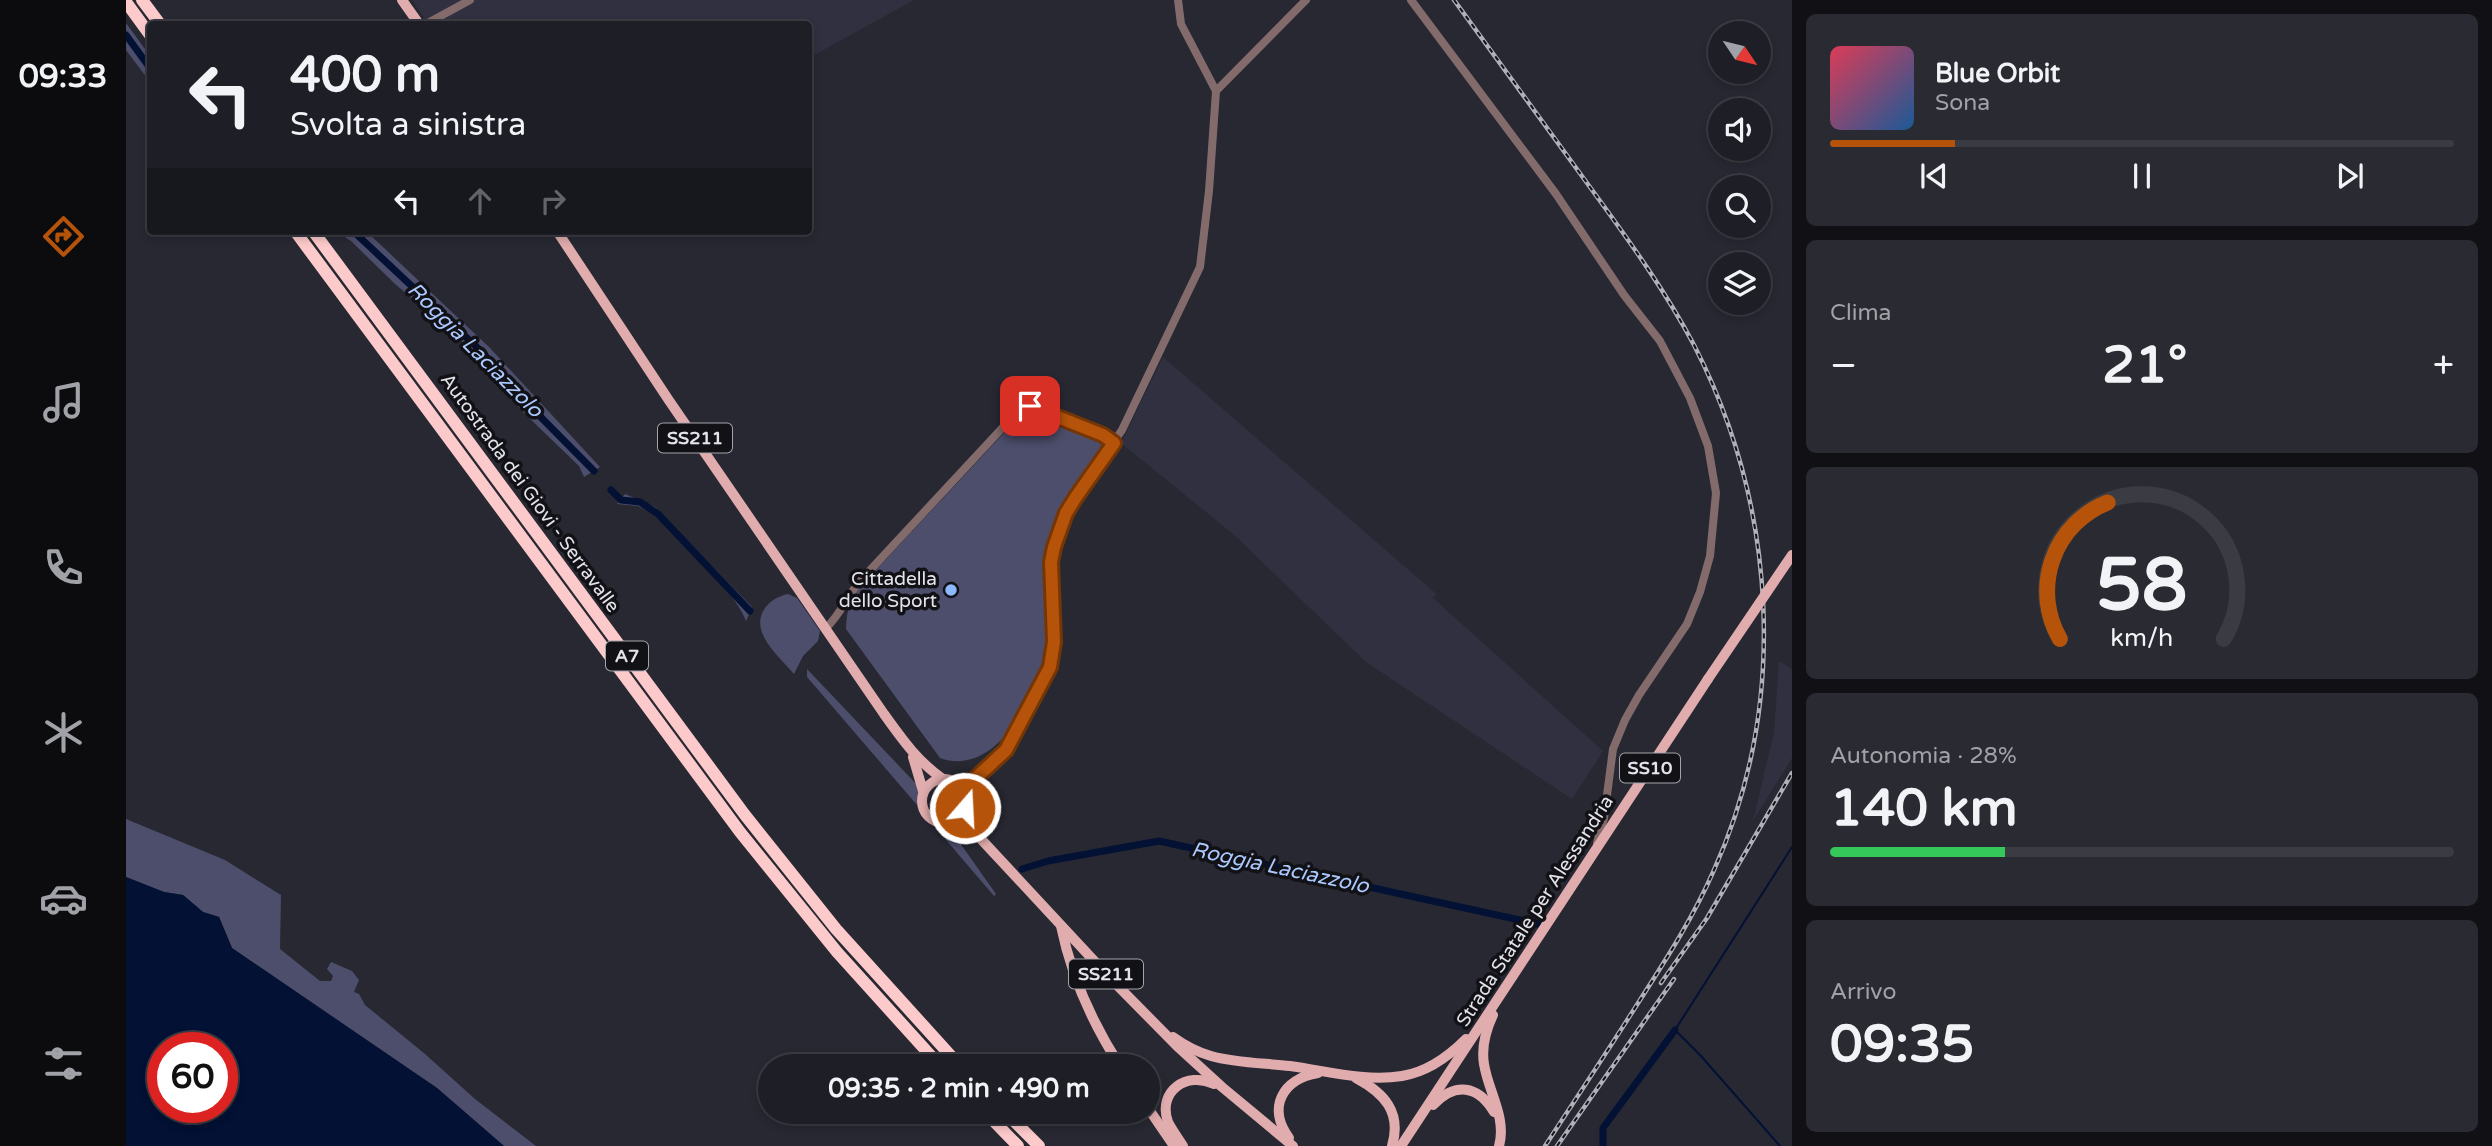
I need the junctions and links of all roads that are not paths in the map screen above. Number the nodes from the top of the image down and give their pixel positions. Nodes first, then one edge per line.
1 (142, 0) edge
2 (402, 0) edge
3 (470, 0) edge
4 (1178, 0) edge
5 (1306, 0) edge
6 (1411, 0) edge
7 (126, 2) edge
8 (158, 21) edge
9 (417, 21) edge
10 (432, 21) edge
11 (147, 31) edge
12 (1216, 91) junction
13 (298, 235) edge
14 (316, 235) edge
15 (560, 235) edge
16 (1114, 443) junction
17 (1792, 555) edge
18 (826, 628) junction
19 (912, 753) junction
20 (943, 779) junction
21 (963, 790) junction
22 (923, 791) junction
23 (966, 804) junction
24 (946, 824) junction
25 (980, 838) junction
26 (1591, 856) junction
27 (1061, 925) junction
28 (1504, 990) junction
29 (1483, 1021) junction
30 (1152, 1022) junction
31 (929, 1054) edge
32 (949, 1054) edge
33 (1112, 1054) edge
34 (1325, 1072) junction
35 (1352, 1076) junction
36 (1222, 1087) junction
37 (1500, 1121) junction
38 (997, 1124) edge
39 (1017, 1124) edge
40 (1159, 1124) edge
41 (1410, 1133) junction
42 (1018, 1146) edge
43 (1039, 1146) edge
44 (1174, 1146) edge
45 (1183, 1146) edge
46 (1295, 1146) edge
47 (1392, 1146) edge
48 (1401, 1146) edge
49 (1499, 1146) edge

1 - 8 highway
2 - 9 main road
3 - 10 street
4 - 12 street
5 - 12 street
6 - 26 street
7 - 11 highway
12 - 16 street
13 - 31 highway, Autostrada dei Giovi - Serravalle / A7
14 - 32 highway, Autostrada dei Giovi - Serravalle / A7
15 - 18 main road, SS211
16 - 18 street
16 - 21 street
17 - 26 main road, Strada Statale per Alessandria / SS10, bridge
18 - 19 main road, SS211
19 - 20 main road, SS211
19 - 22 main road, SS211
20 - 21 main road, SS211
20 - 22 main road
21 - 23 main road, SS211
22 - 24 main road, SS211
23 - 24 main road
23 - 25 main road, SS211
24 - 25 main road, SS211
25 - 27 main road, SS211
26 - 28 main road, Strada Statale per Alessandria / SS10
27 - 30 main road, SS211
27 - 33 main road
28 - 29 main road, Strada Statale per Alessandria
28 - 37 main road
29 - 35 main road
29 - 41 main road, Strada Statale per Alessandria
30 - 34 main road
30 - 36 main road, SS211
34 - 35 main road
34 - 46 main road
35 - 47 main road
36 - 45 main road
36 - 46 main road, SS211
37 - 41 main road
37 - 49 main road
38 - 42 highway
39 - 43 highway
40 - 44 main road
41 - 48 main road, Strada Statale per Alessandria

